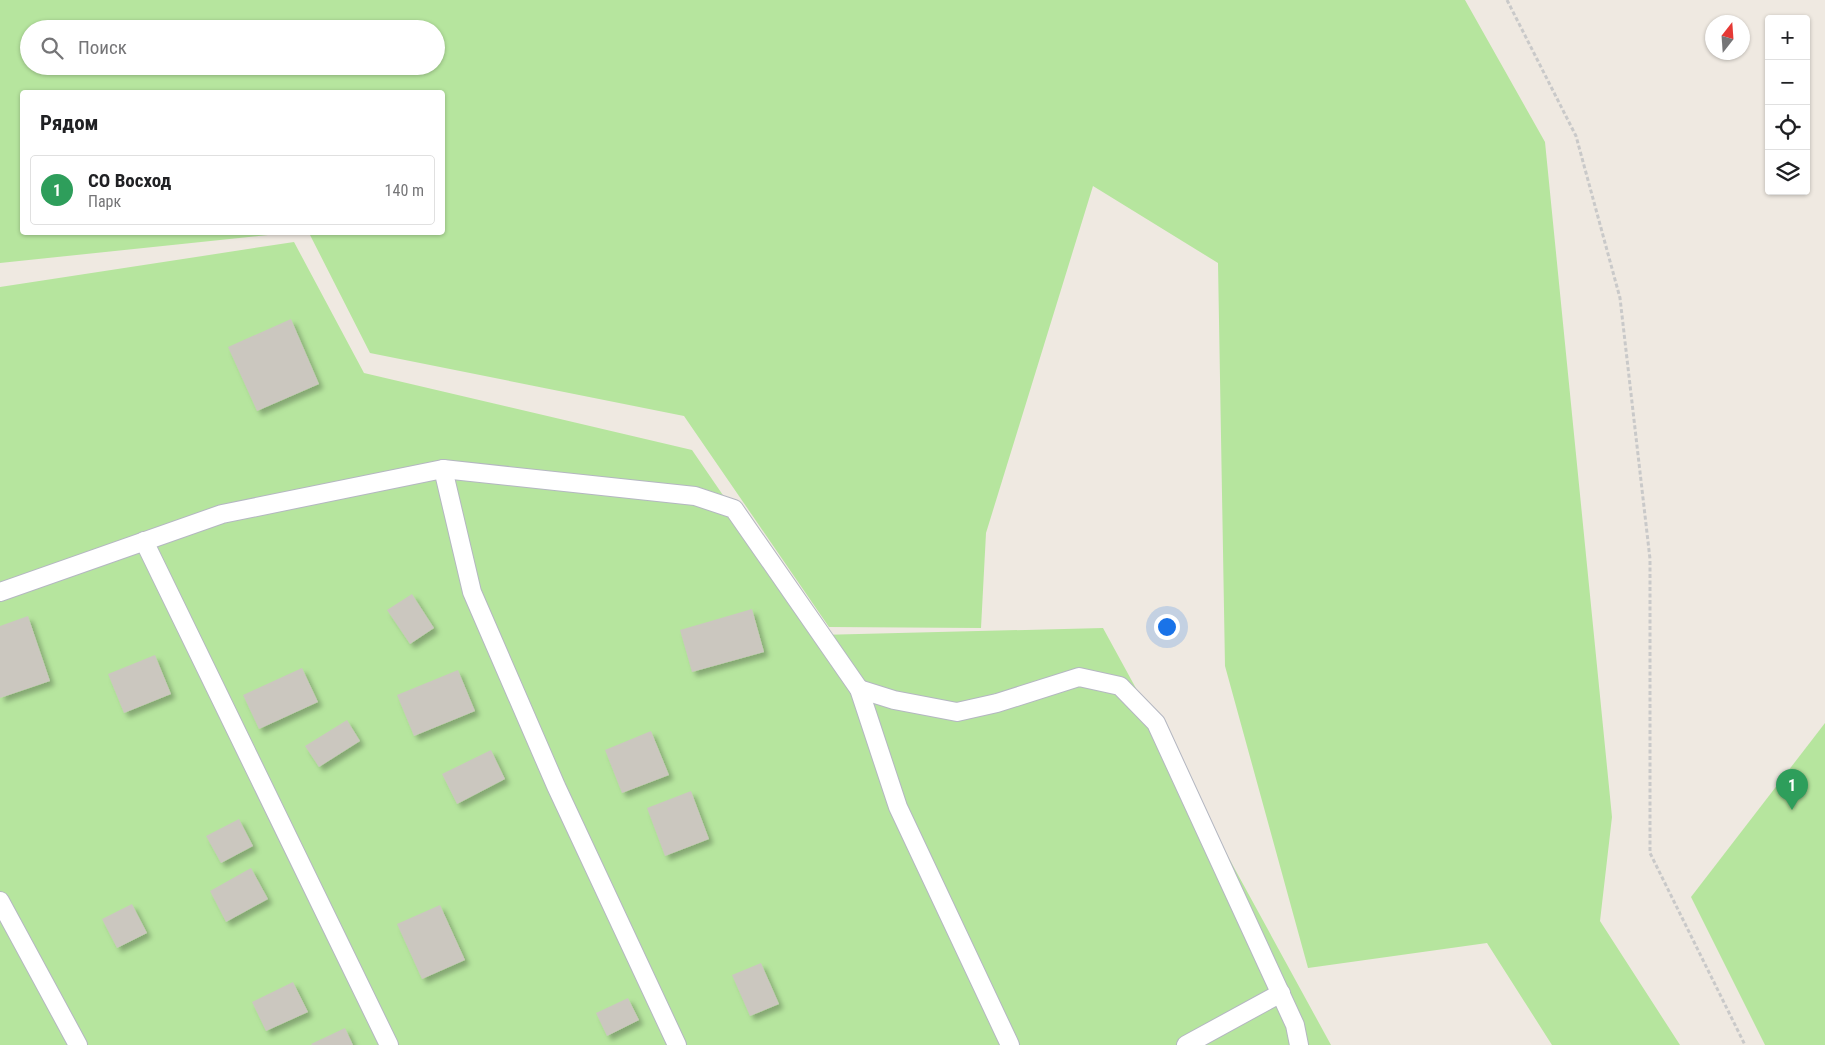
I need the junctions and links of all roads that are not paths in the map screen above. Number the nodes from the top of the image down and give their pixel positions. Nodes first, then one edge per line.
1 (443, 469) junction
2 (144, 541) junction
3 (0, 592) edge
4 (859, 689) junction
5 (0, 901) edge
6 (1281, 993) junction
7 (78, 1045) edge
8 (389, 1045) edge
9 (677, 1045) edge
10 (1010, 1045) edge
11 (1186, 1045) edge
12 (1299, 1045) edge

1 - 2 lane
1 - 4 lane
1 - 9 lane
2 - 3 lane
2 - 8 lane
4 - 6 lane
4 - 10 lane
5 - 7 lane
6 - 11 lane
6 - 12 lane

